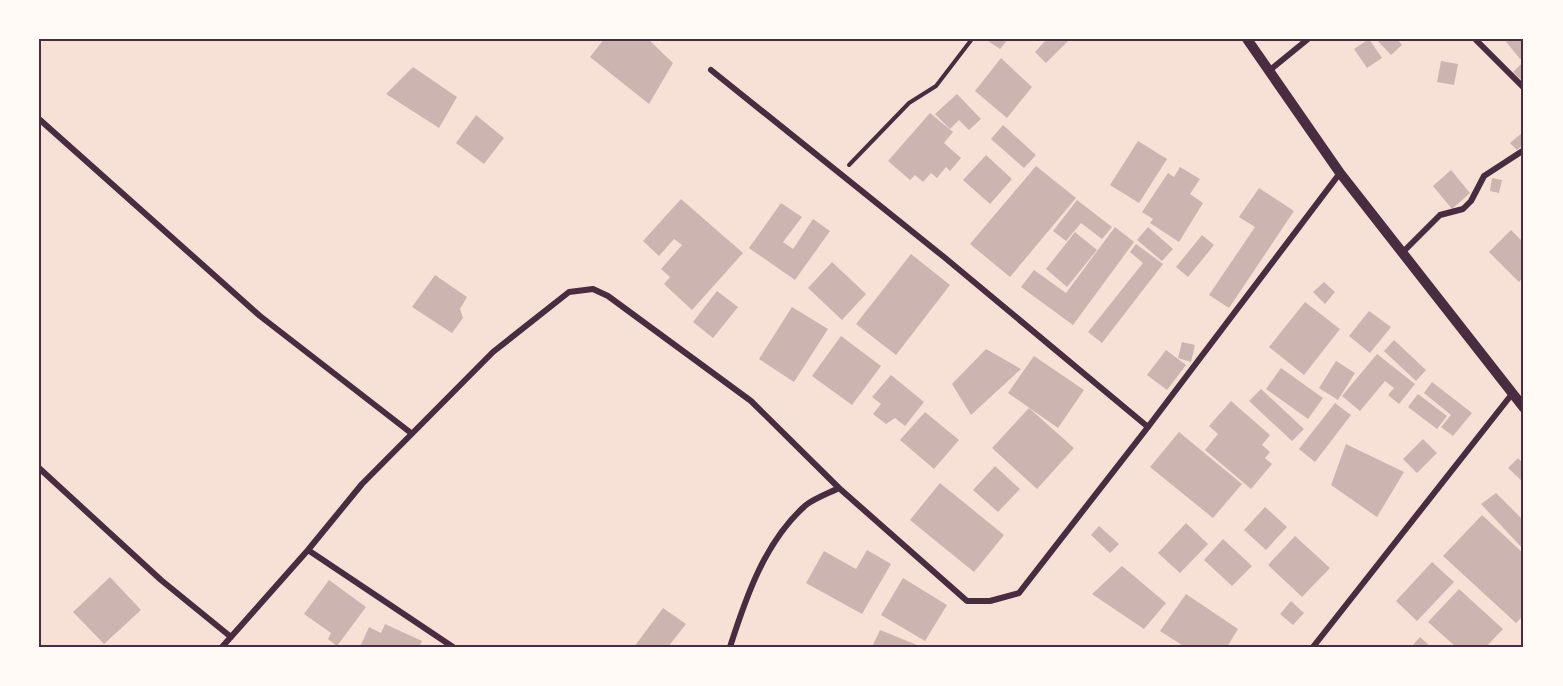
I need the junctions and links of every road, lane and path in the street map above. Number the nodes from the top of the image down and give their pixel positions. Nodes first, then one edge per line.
1 (972, 39) edge
2 (1247, 39) edge
3 (1308, 39) edge
4 (1475, 39) edge
5 (711, 70) dead end
6 (1270, 70) junction
7 (1524, 88) edge
8 (39, 119) edge
9 (1524, 150) edge
10 (1340, 173) junction
11 (841, 174) junction
12 (1402, 253) junction
13 (1512, 394) junction
14 (1524, 408) edge
15 (1148, 427) junction
16 (411, 433) junction
17 (39, 468) edge
18 (839, 488) junction
19 (308, 550) junction
20 (231, 636) junction
21 (222, 647) edge
22 (453, 647) edge
23 (730, 647) edge
24 (1312, 647) edge

1 - 11 path
2 - 6 street
3 - 6 street
4 - 7 street
5 - 11 street
6 - 10 street
8 - 16 street
9 - 12 street
10 - 12 street
10 - 15 street
11 - 15 street
12 - 13 street
13 - 14 street
13 - 24 street
15 - 18 street
16 - 18 street
16 - 19 street
17 - 20 street
18 - 23 street
19 - 20 street
19 - 22 street
20 - 21 street

